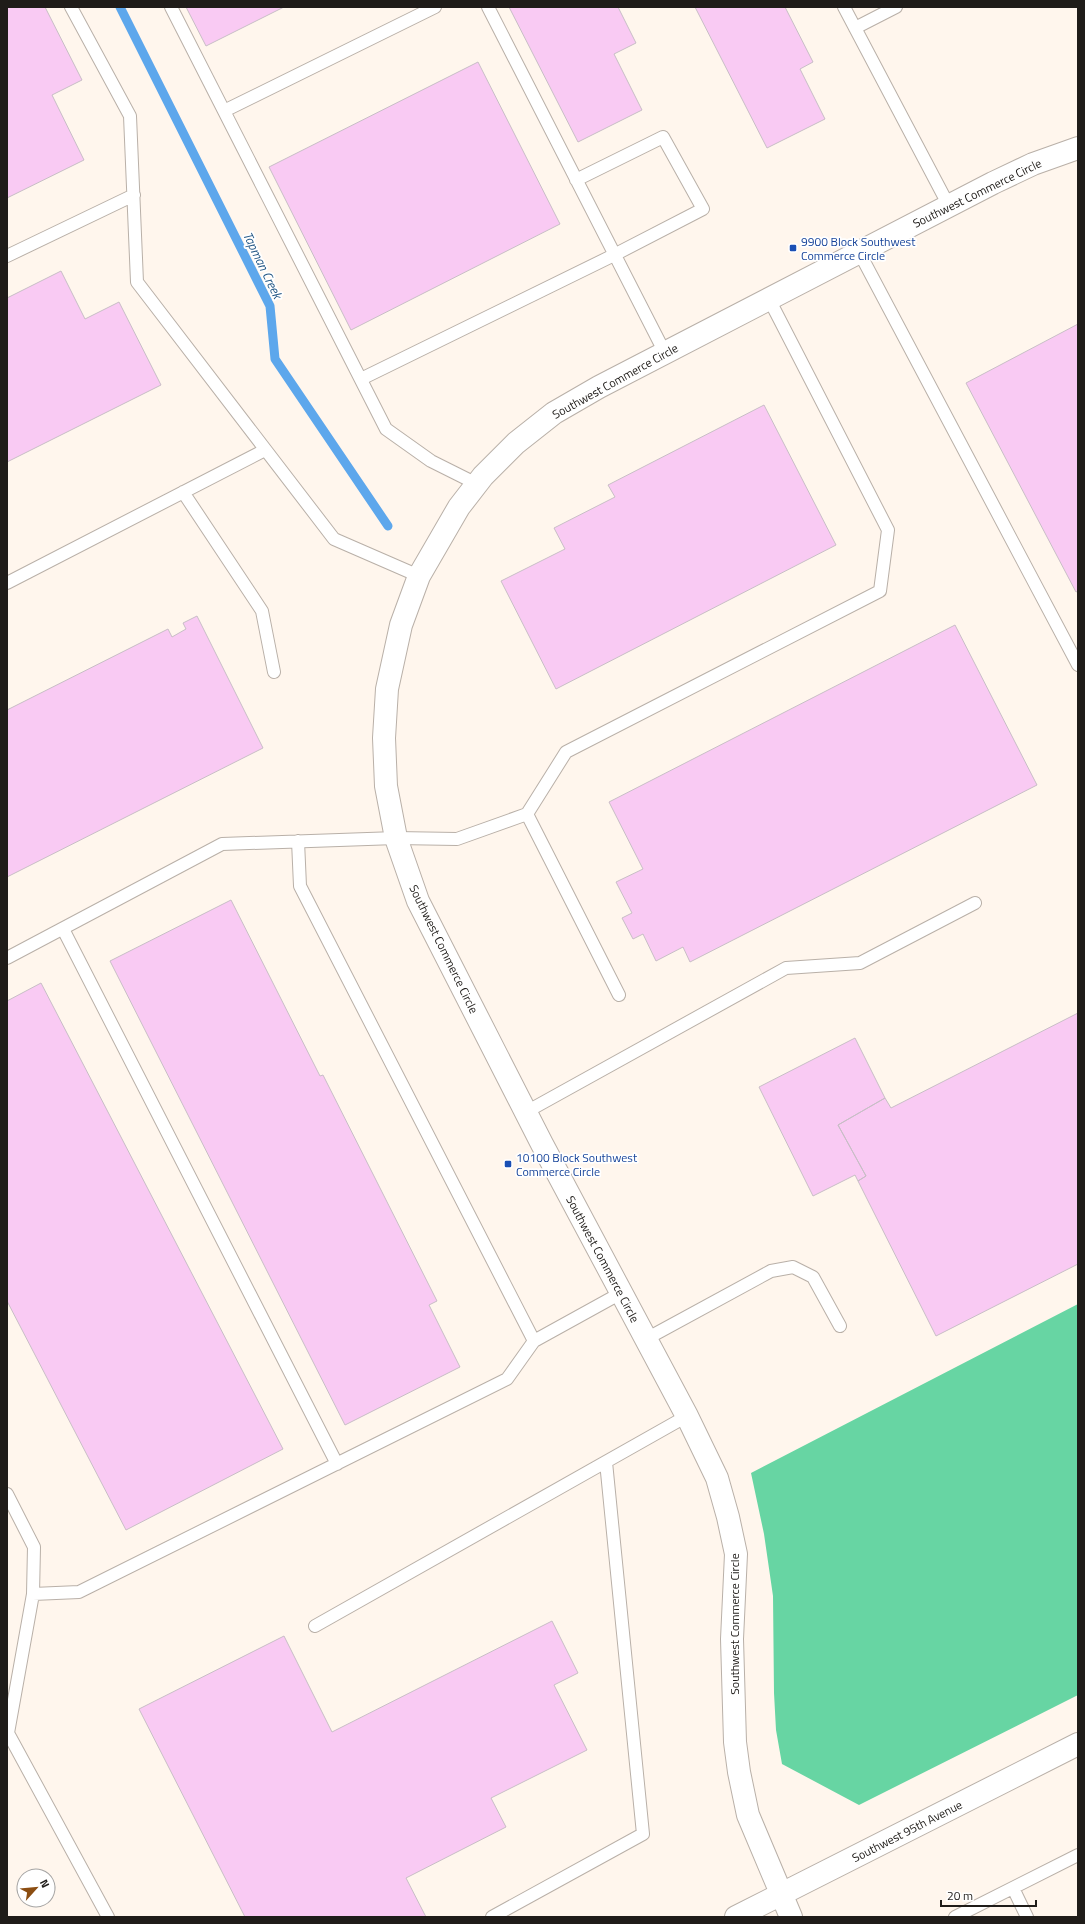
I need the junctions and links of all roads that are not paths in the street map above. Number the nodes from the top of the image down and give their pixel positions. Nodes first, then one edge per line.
1 (71, 7) edge
2 (171, 7) edge
3 (435, 7) edge
4 (488, 7) edge
5 (844, 7) edge
6 (896, 7) edge
7 (855, 28) junction
8 (224, 111) junction
9 (1078, 148) edge
10 (576, 180) junction
11 (134, 196) junction
12 (949, 206) junction
13 (858, 252) junction
14 (614, 255) junction
15 (7, 256) edge
16 (769, 299) junction
17 (664, 353) junction
18 (361, 379) junction
19 (265, 450) junction
20 (477, 484) junction
21 (183, 492) junction
22 (419, 576) junction
23 (7, 583) edge
24 (1078, 665) edge
25 (274, 672) dead end
26 (526, 814) junction
27 (396, 838) junction
28 (298, 842) junction
29 (975, 903) dead end
30 (63, 929) junction
31 (7, 958) edge
32 (619, 995) dead end
33 (526, 1112) junction
34 (621, 1293) junction
35 (840, 1326) dead end
36 (646, 1339) junction
37 (534, 1342) junction
38 (687, 1416) junction
39 (606, 1462) junction
40 (337, 1464) junction
41 (7, 1494) edge
42 (33, 1594) junction
43 (315, 1626) dead end
44 (1078, 1744) edge
45 (1078, 1855) edge
46 (1013, 1888) junction
47 (781, 1893) junction
48 (108, 1917) edge
49 (492, 1917) edge
50 (736, 1917) edge
51 (791, 1917) edge
52 (955, 1917) edge
53 (1027, 1917) edge

1 - 11 lane
2 - 8 lane
3 - 8 lane
4 - 10 lane
5 - 7 lane
6 - 7 lane
7 - 12 lane
8 - 18 lane
9 - 12 street, Southwest Commerce Circle
10 - 14 lane
10 - 14 lane
11 - 15 lane
11 - 19 lane
12 - 13 street, Southwest Commerce Circle
13 - 16 street, Southwest Commerce Circle
13 - 24 lane
14 - 17 lane
14 - 18 lane
16 - 17 street, Southwest Commerce Circle
16 - 26 lane
17 - 20 street, Southwest Commerce Circle
18 - 20 lane
19 - 21 lane
19 - 22 lane
20 - 22 street, Southwest Commerce Circle
21 - 23 lane
21 - 25 lane
22 - 27 street, Southwest Commerce Circle
26 - 27 lane
26 - 32 lane
27 - 28 lane
27 - 33 street, Southwest Commerce Circle
28 - 30 lane
28 - 37 lane
29 - 33 lane
30 - 31 lane
30 - 40 lane
33 - 34 street, Southwest Commerce Circle
34 - 36 street, Southwest Commerce Circle
34 - 37 lane
35 - 36 lane
36 - 38 street, Southwest Commerce Circle
37 - 40 lane
38 - 39 lane
38 - 47 street, Southwest Commerce Circle
39 - 43 lane
39 - 49 lane
40 - 42 lane
41 - 42 lane
42 - 48 lane
44 - 47 street, Southwest 95th Avenue
45 - 46 lane
46 - 52 lane
46 - 53 lane
47 - 50 street, Southwest 95th Avenue
47 - 51 street, Southwest Commerce Circle

